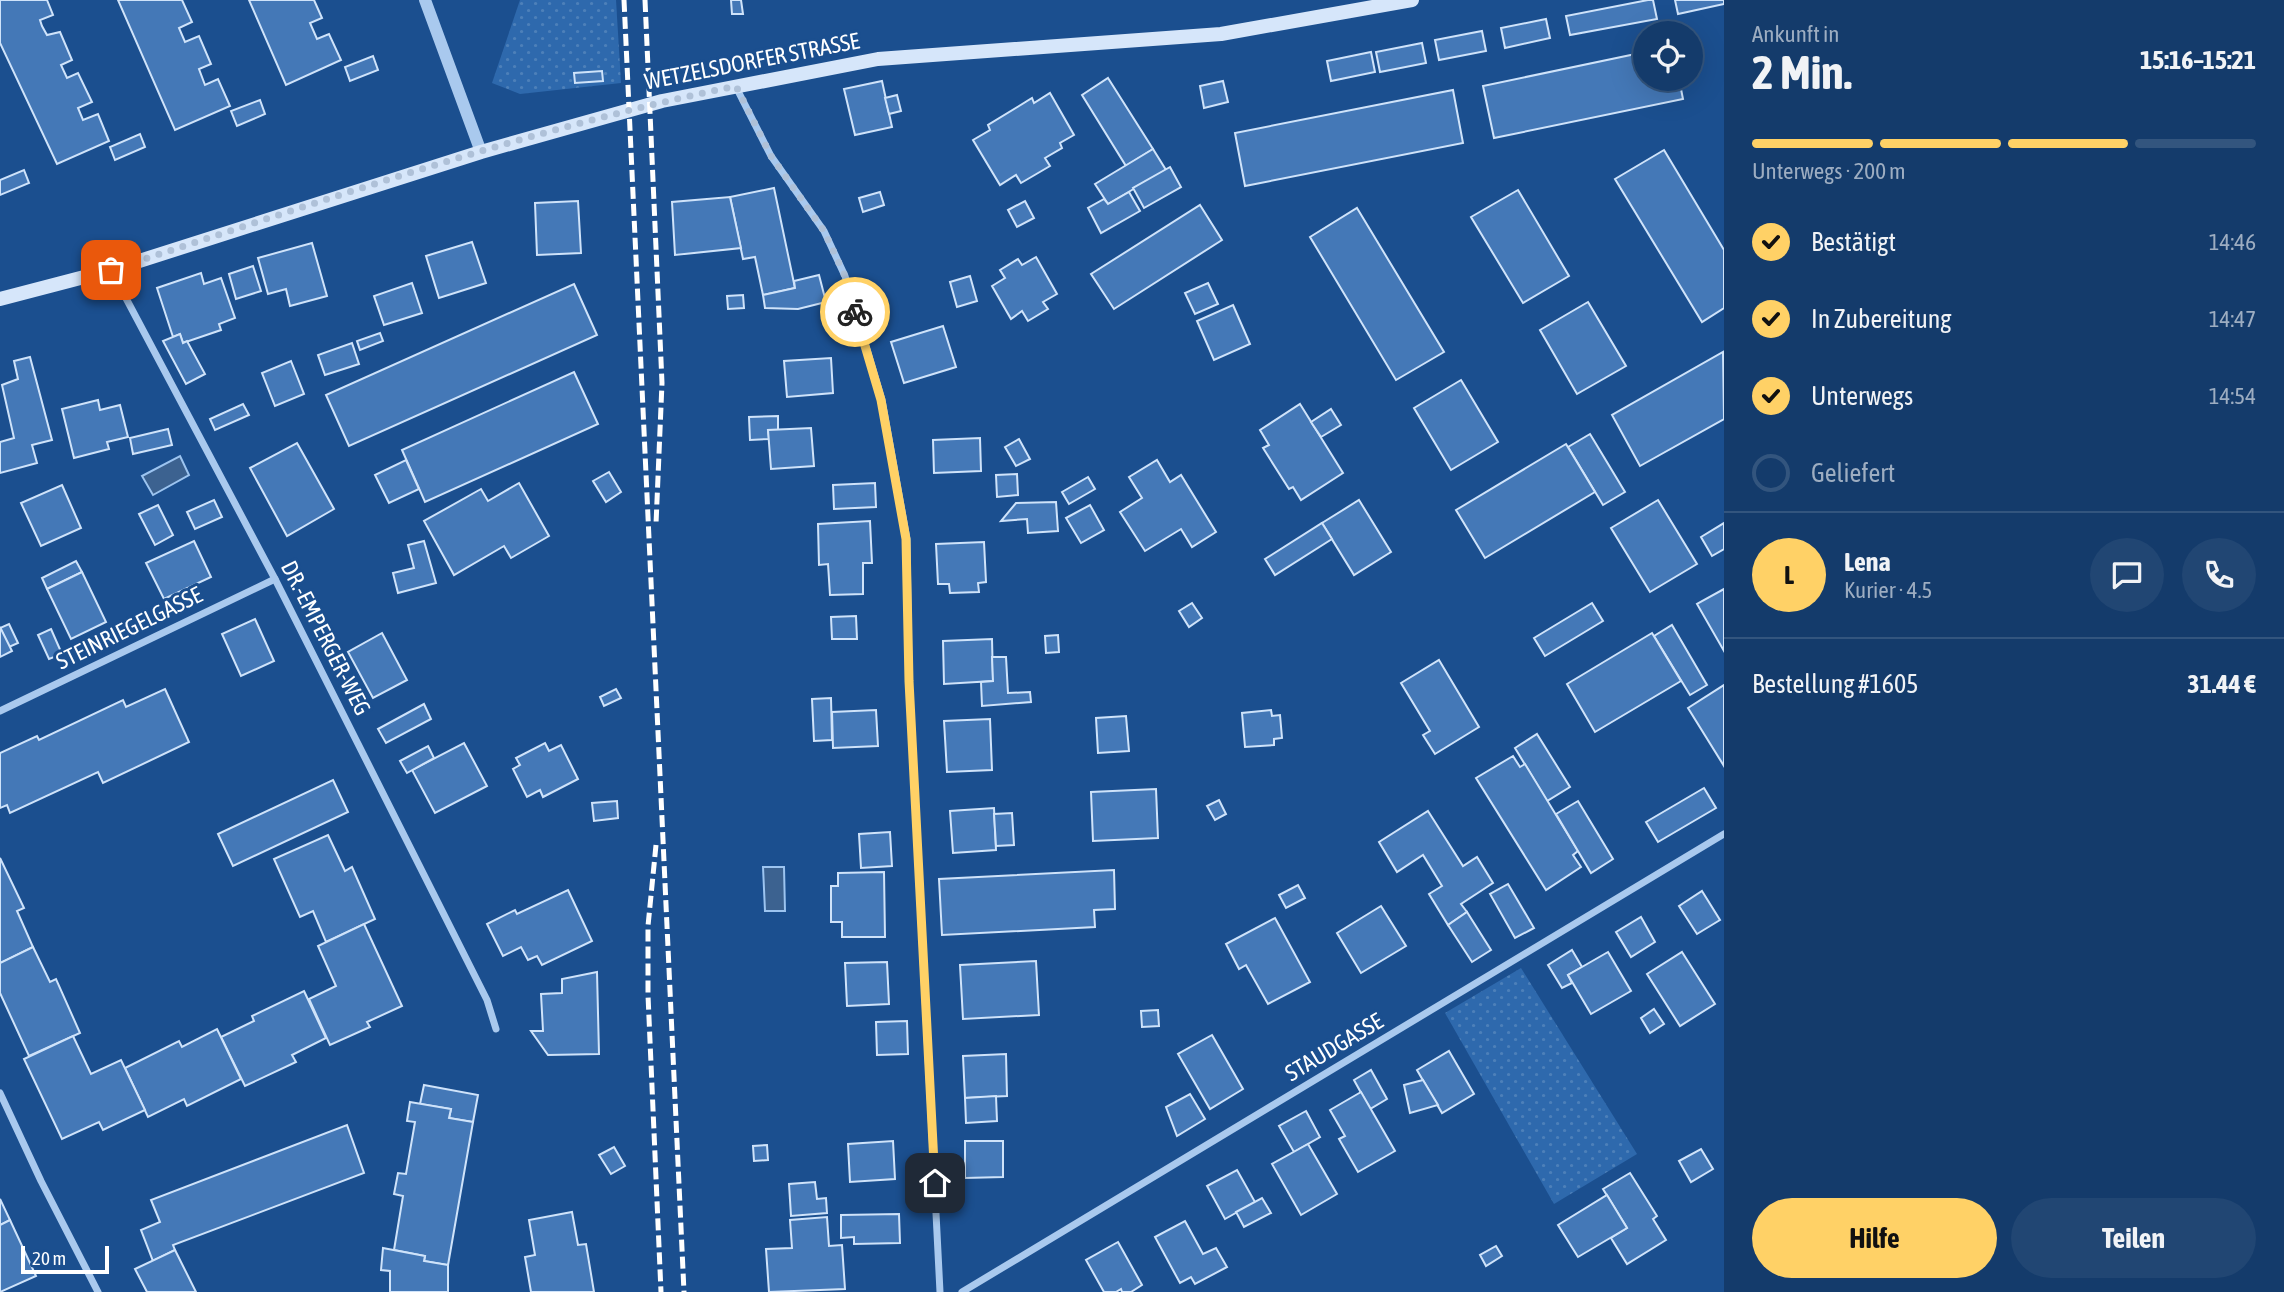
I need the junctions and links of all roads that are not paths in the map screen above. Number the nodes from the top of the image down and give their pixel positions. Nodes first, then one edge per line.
1 (425, 0) edge
2 (1412, 0) edge
3 (736, 86) junction
4 (481, 152) junction
5 (111, 270) junction
6 (0, 299) edge
7 (275, 579) junction
8 (0, 712) edge
9 (1724, 834) edge
10 (496, 1029) dead end
11 (0, 1093) edge
12 (98, 1292) edge
13 (940, 1292) edge
14 (962, 1292) edge

1 - 4 street
2 - 3 main road, WETZELSDORFER STRASSE
3 - 4 main road, WETZELSDORFER STRASSE
3 - 13 street
4 - 5 main road, WETZELSDORFER STRASSE
5 - 6 main road, WETZELSDORFER STRASSE
5 - 7 street, DR.-EMPERGER-WEG
7 - 8 street, STEINRIEGELGASSE
7 - 10 street, DR.-EMPERGER-WEG
9 - 14 street, STAUDGASSE
11 - 12 street

